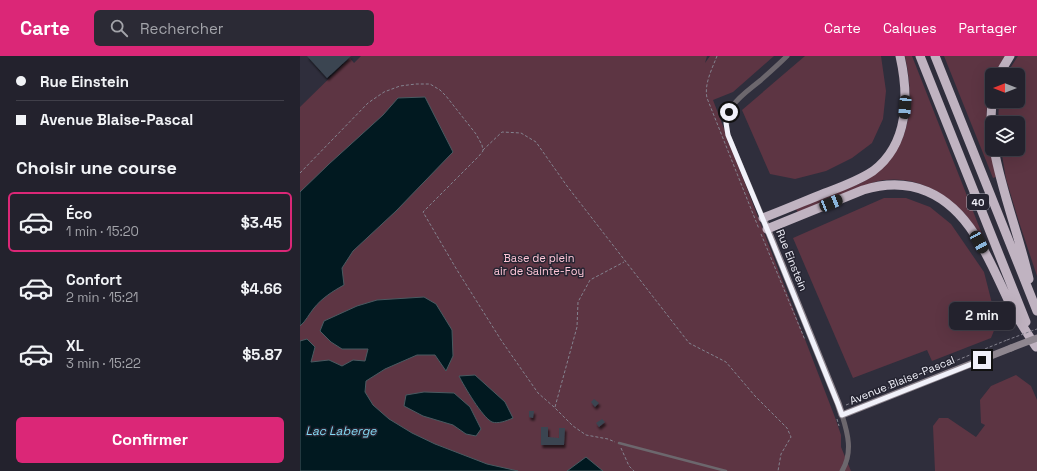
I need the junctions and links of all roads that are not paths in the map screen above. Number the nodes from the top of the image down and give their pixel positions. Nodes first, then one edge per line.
1 (787, 56) edge
2 (900, 56) edge
3 (920, 56) edge
4 (935, 56) edge
5 (1010, 56) edge
6 (1003, 68) edge
7 (995, 156) edge
8 (763, 218) junction
9 (767, 229) junction
10 (1036, 309) edge
11 (1037, 345) edge
12 (839, 416) junction
13 (619, 443) road end
14 (726, 471) edge
15 (842, 471) edge

1 - 8 street, Rue Einstein
2 - 8 highway
3 - 11 highway, 40
4 - 10 highway, 40
5 - 6 highway
7 - 10 highway
8 - 9 street, Rue Einstein
9 - 11 highway
9 - 12 street, Rue Einstein
11 - 12 street, Avenue Blaise-Pascal, bridge
12 - 15 street, Rue Einstein
13 - 14 lane

